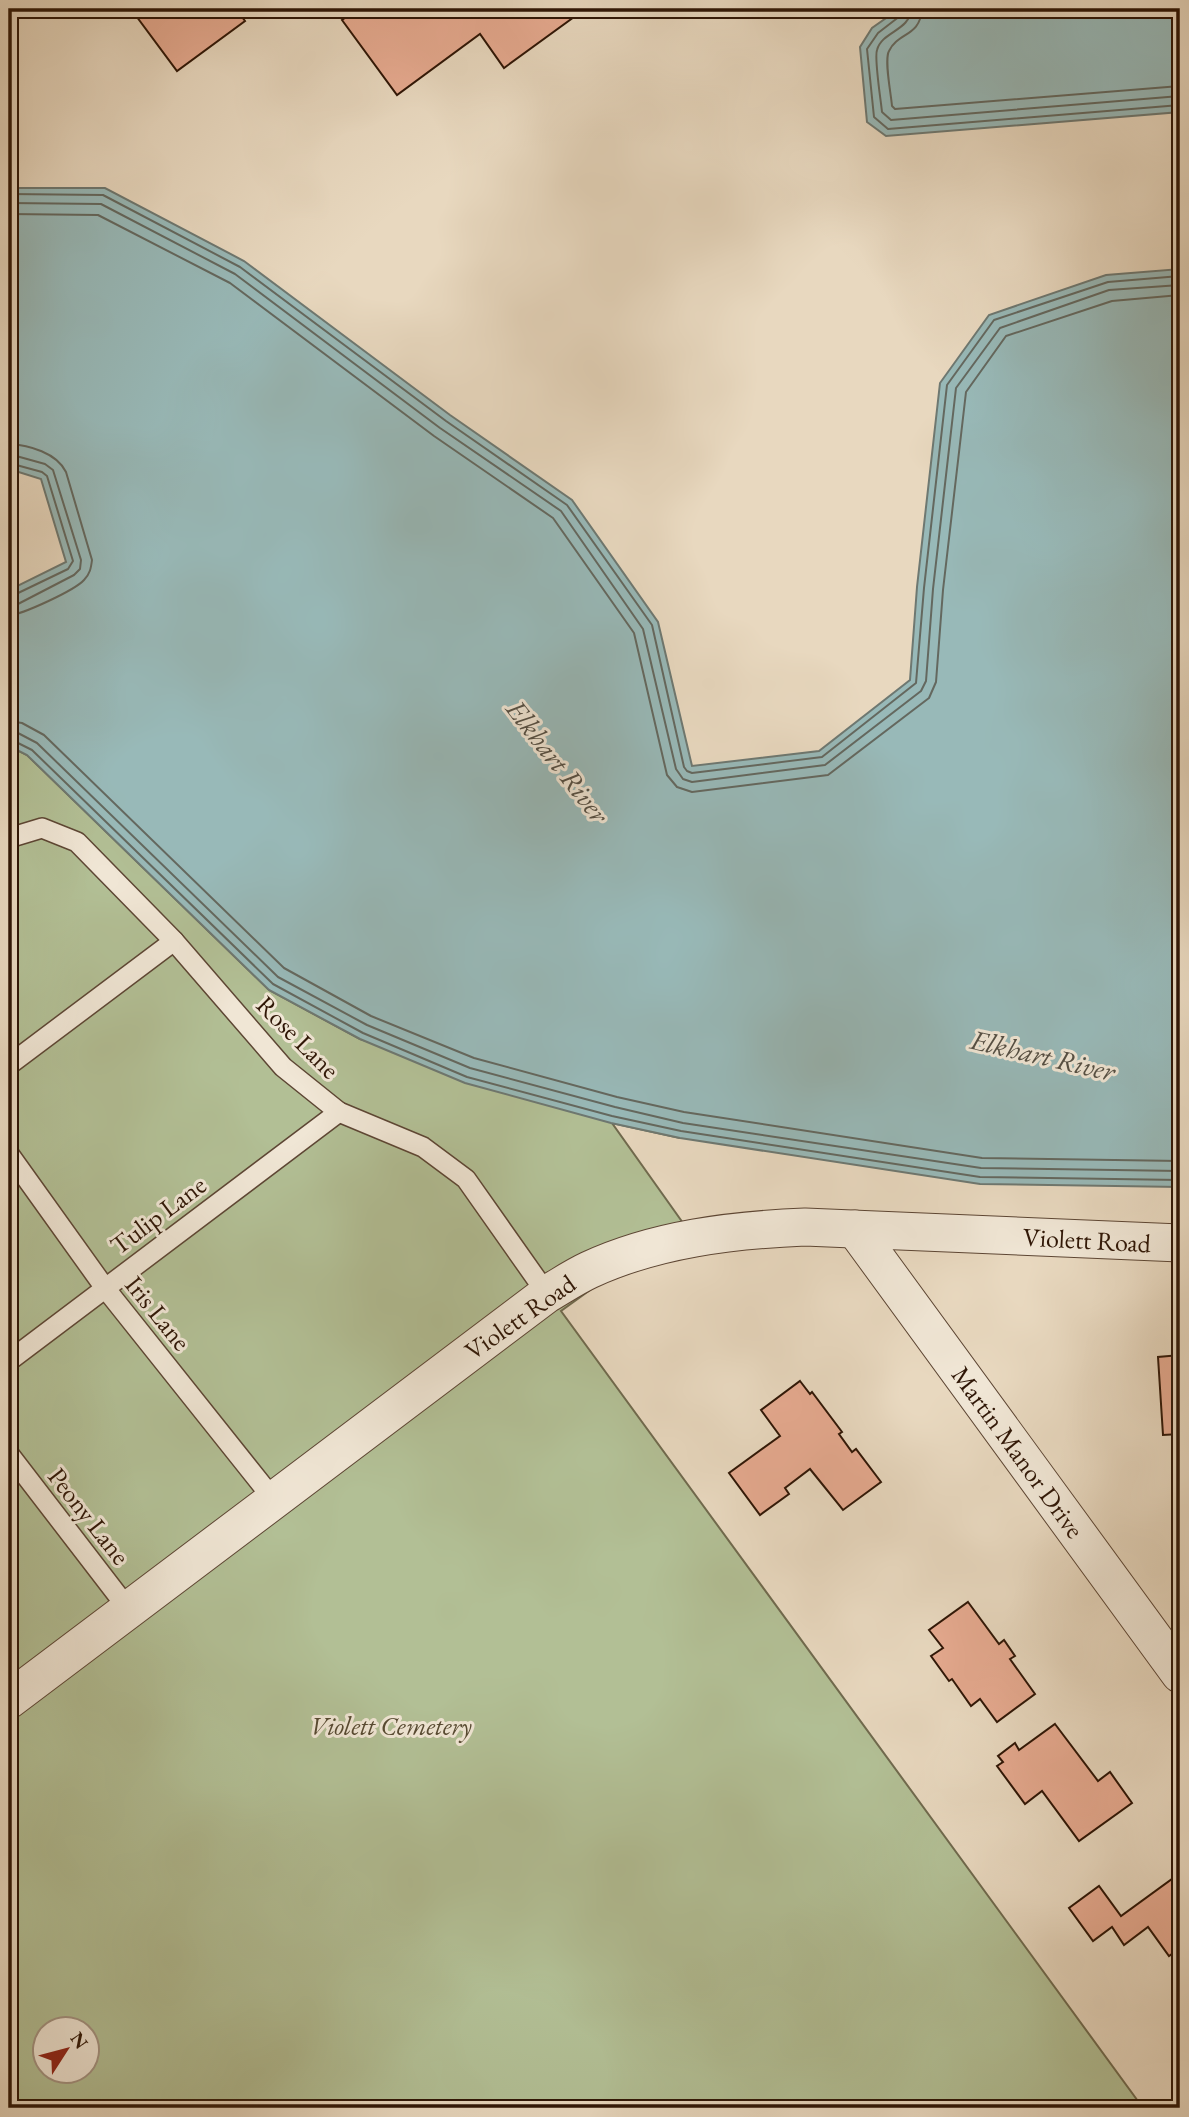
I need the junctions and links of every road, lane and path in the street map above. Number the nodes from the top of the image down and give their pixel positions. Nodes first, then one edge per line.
1 (9, 838) edge
2 (174, 941) junction
3 (9, 1065) edge
4 (339, 1112) junction
5 (9, 1154) edge
6 (855, 1230) junction
7 (1180, 1243) edge
8 (104, 1288) junction
9 (547, 1294) junction
10 (9, 1361) edge
11 (9, 1454) edge
12 (274, 1500) junction
13 (128, 1610) junction
14 (1180, 1674) edge
15 (9, 1700) edge

1 - 2 lane, Rose Lane
2 - 3 lane
2 - 4 lane, Rose Lane
4 - 8 lane, Tulip Lane
4 - 9 lane, Rose Lane
5 - 8 lane, Iris Lane
6 - 7 street, Violett Road
6 - 9 street, Violett Road
6 - 14 street, Martin Manor Drive
8 - 10 lane, Tulip Lane
8 - 12 lane, Iris Lane
9 - 12 street, Violett Road
11 - 13 lane, Peony Lane
12 - 13 street, Violett Road
13 - 15 street, Violett Road

